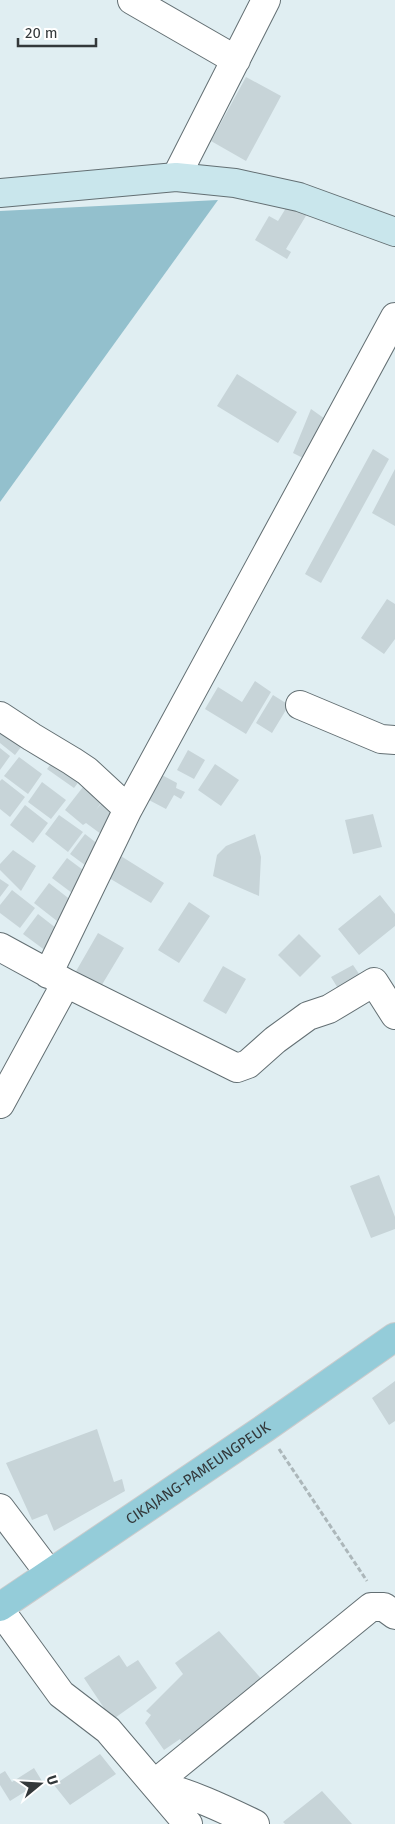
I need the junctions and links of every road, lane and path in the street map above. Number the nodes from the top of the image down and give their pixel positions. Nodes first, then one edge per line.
1 (132, 0) edge
2 (266, 0) edge
3 (236, 60) junction
4 (176, 178) junction
5 (0, 193) edge
6 (395, 232) edge
7 (395, 316) edge
8 (300, 705) dead end
9 (0, 716) edge
10 (395, 740) edge
11 (128, 809) junction
12 (0, 947) edge
13 (57, 978) junction
14 (395, 1015) edge
15 (0, 1104) edge
16 (395, 1337) edge
17 (264, 1428) junction
18 (0, 1508) edge
19 (49, 1572) junction
20 (0, 1608) edge
21 (383, 1611) edge
22 (154, 1784) junction
23 (188, 1824) edge
24 (255, 1824) edge

1 - 3 street
2 - 3 street
3 - 4 street
4 - 5 street
4 - 6 street
7 - 11 street
8 - 10 street
9 - 11 street
11 - 13 street
12 - 13 street
13 - 14 street
13 - 15 street
16 - 17 main road, CIKAJANG-PAMEUNGPEUK
17 - 19 main road, CIKAJANG-PAMEUNGPEUK
17 - 21 path
18 - 19 street
19 - 20 main road, CIKAJANG-PAMEUNGPEUK
20 - 22 street
21 - 22 street
22 - 23 street
22 - 24 street

